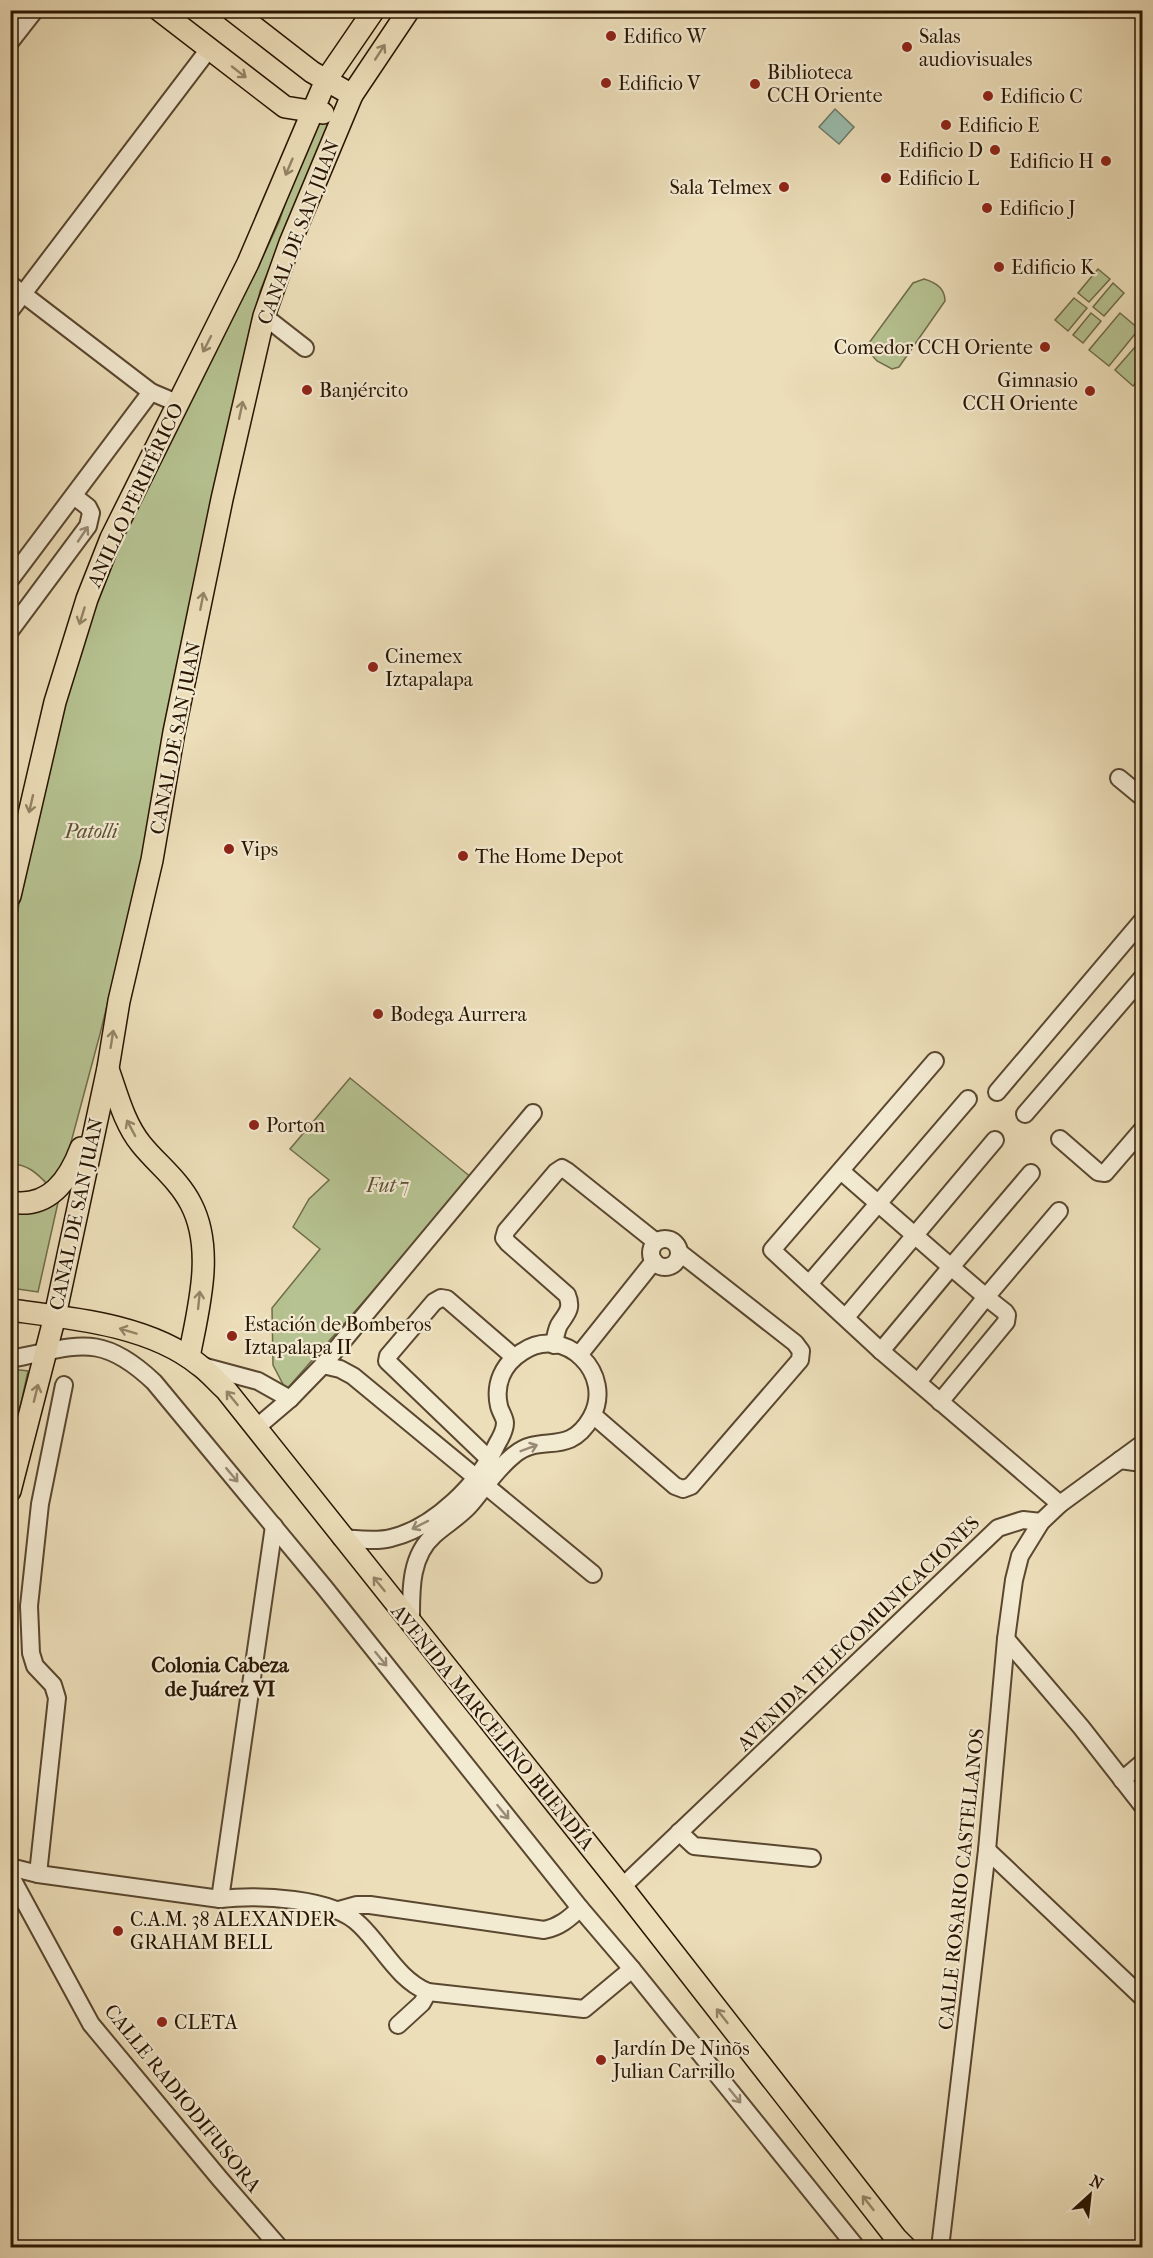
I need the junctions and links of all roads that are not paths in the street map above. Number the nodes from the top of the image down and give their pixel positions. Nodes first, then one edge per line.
1 (35, 10) edge
2 (159, 10) edge
3 (232, 10) edge
4 (409, 10) edge
5 (370, 12) edge
6 (10, 42) edge
7 (209, 49) junction
8 (326, 80) junction
9 (348, 104) junction
10 (311, 113) junction
11 (17, 289) edge
12 (10, 311) edge
13 (264, 316) junction
14 (305, 348) dead end
15 (151, 392) junction
16 (177, 403) junction
17 (74, 496) junction
18 (10, 580) edge
19 (10, 631) edge
20 (1119, 778) dead end
21 (1143, 797) edge
22 (10, 896) edge
23 (1143, 921) edge
24 (1143, 978) edge
25 (935, 1061) dead end
26 (106, 1077) junction
27 (997, 1092) dead end
28 (968, 1099) dead end
29 (533, 1113) dead end
30 (1025, 1114) dead end
31 (1143, 1130) edge
32 (1060, 1139) dead end
33 (995, 1140) dead end
34 (841, 1171) junction
35 (1031, 1173) dead end
36 (10, 1202) edge
37 (878, 1204) junction
38 (1059, 1211) dead end
39 (915, 1235) junction
40 (652, 1254) junction
41 (683, 1258) junction
42 (951, 1267) junction
43 (809, 1284) junction
44 (986, 1297) junction
45 (10, 1310) edge
46 (55, 1316) junction
47 (846, 1317) junction
48 (554, 1345) junction
49 (47, 1350) junction
50 (881, 1351) junction
51 (579, 1355) junction
52 (514, 1357) junction
53 (10, 1359) edge
54 (194, 1361) junction
55 (322, 1365) junction
56 (918, 1382) junction
57 (64, 1385) dead end
58 (290, 1399) junction
59 (940, 1402) junction
60 (593, 1415) junction
61 (256, 1428) junction
62 (1143, 1444) edge
63 (490, 1460) junction
64 (1120, 1460) junction
65 (1143, 1463) edge
66 (480, 1481) junction
67 (10, 1491) edge
68 (1060, 1504) junction
69 (1041, 1522) junction
70 (274, 1526) junction
71 (341, 1538) junction
72 (593, 1574) dead end
73 (411, 1624) junction
74 (1006, 1639) junction
75 (1143, 1762) edge
76 (1122, 1780) junction
77 (1143, 1805) edge
78 (679, 1833) junction
79 (987, 1850) junction
80 (812, 1858) dead end
81 (10, 1867) edge
82 (38, 1874) junction
83 (10, 1875) edge
84 (622, 1887) junction
85 (219, 1899) junction
86 (580, 1908) junction
87 (339, 1910) junction
88 (633, 1969) junction
89 (428, 1992) junction
90 (1143, 1997) edge
91 (398, 2025) dead end
92 (280, 2247) edge
93 (857, 2247) edge
94 (906, 2247) edge
95 (940, 2247) edge

1 - 6 street
2 - 7 main road
3 - 8 main road
9 -> 4 main road, CANAL DE SAN JUAN
5 - 8 main road, CANAL DE SAN JUAN
7 -> 10 main road
7 - 11 street
8 - 9 main road
8 - 10 main road, CANAL DE SAN JUAN
9 - 10 main road
9 - 13 main road, CANAL DE SAN JUAN
10 -> 16 main road, ANILLO PERIFÉRICO
11 - 12 street
11 - 15 street
13 - 14 street
26 -> 13 main road, CANAL DE SAN JUAN
15 - 16 street
15 - 17 street
16 -> 22 main road, ANILLO PERIFÉRICO
17 - 18 street
19 -> 17 street
20 - 21 street
23 - 27 street
24 - 30 street
25 - 34 street
26 - 36 main road
26 - 46 main road, CANAL DE SAN JUAN
54 -> 26 main road
28 - 37 street
29 - 55 street
31 - 32 street
33 - 39 street
34 - 37 street
34 - 43 street
35 - 42 street
37 - 39 street
37 - 43 street
38 - 44 street
39 - 42 street
39 - 47 street
40 - 41 street
40 - 41 street
40 - 48 street
40 - 51 street
41 - 60 street
42 - 44 street
42 - 50 street
43 - 47 street
44 - 56 street
44 - 59 street
45 - 46 main road, AVENIDA MARCELINO BUENDÍA
46 - 49 main road, CANAL DE SAN JUAN
54 -> 46 main road, AVENIDA MARCELINO BUENDÍA
47 - 50 street
48 - 51 street
48 - 52 street
49 - 53 street
67 -> 49 main road, CANAL DE SAN JUAN
49 -> 70 street
50 - 56 street
51 - 60 street
52 - 63 street
52 - 63 street
54 - 58 street
61 -> 54 main road, AVENIDA MARCELINO BUENDÍA
55 - 58 street
55 - 66 street
56 - 59 street
57 - 82 street
58 - 61 street
59 - 68 street
66 -> 60 street
61 - 71 main road, AVENIDA MARCELINO BUENDÍA
62 - 64 street
63 - 66 street
64 - 65 street
64 - 68 street
66 -> 71 street
66 - 72 street
66 - 73 street
68 - 69 street
69 - 74 street, CALLE ROSARIO CASTELLANOS
69 - 78 street, AVENIDA TELECOMUNICACIONES
70 - 85 street
70 -> 86 street
73 -> 71 main road, AVENIDA MARCELINO BUENDÍA
73 - 84 main road, AVENIDA MARCELINO BUENDÍA
74 - 76 street
74 - 79 street, CALLE ROSARIO CASTELLANOS
75 - 76 street
76 - 77 street
78 - 80 street
78 - 84 street, AVENIDA TELECOMUNICACIONES
79 - 90 street
79 - 95 street, CALLE ROSARIO CASTELLANOS
81 - 82 street
82 - 85 street
83 - 92 street, CALLE RADIODIFUSORA
94 -> 84 main road, AVENIDA MARCELINO BUENDÍA
85 - 87 street
86 - 87 street
86 - 88 street
87 - 89 street
88 - 89 street
88 -> 93 street
89 - 91 street

